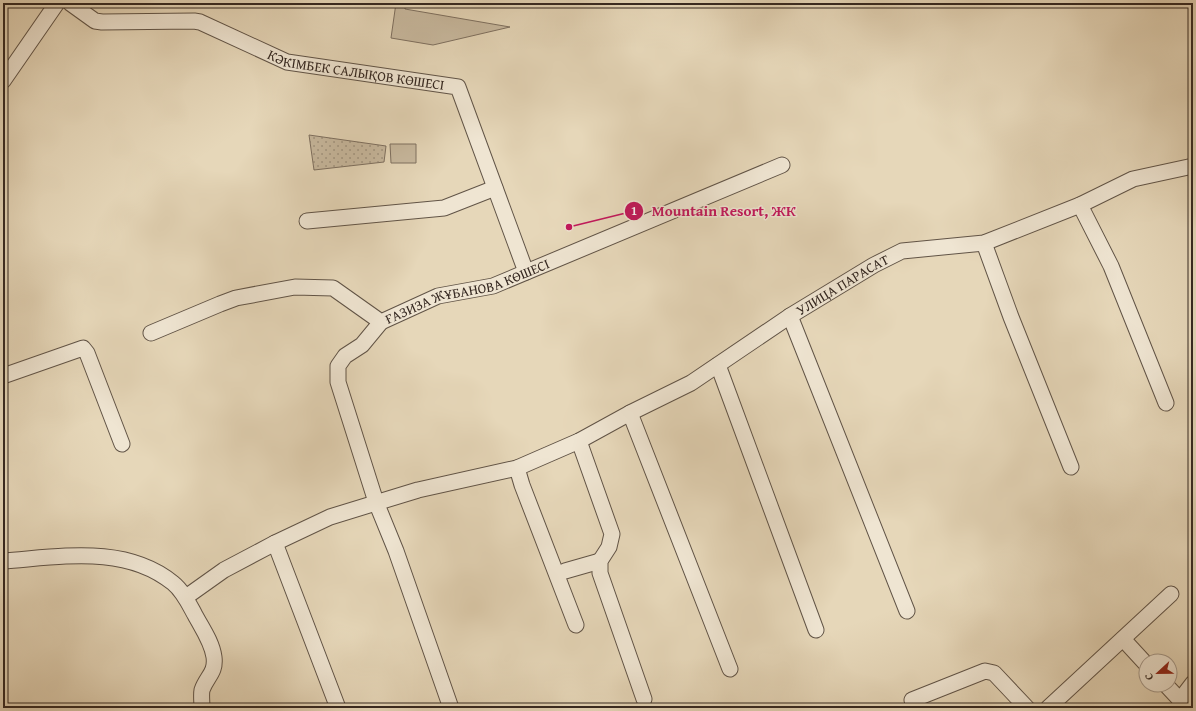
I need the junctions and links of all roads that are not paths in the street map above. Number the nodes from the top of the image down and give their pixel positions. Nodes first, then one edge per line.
1 (57, 3) edge
2 (70, 3) edge
3 (3, 81) edge
4 (782, 165) dead end
5 (1193, 166) edge
6 (495, 188) junction
7 (1080, 205) junction
8 (307, 221) dead end
9 (984, 243) junction
10 (526, 272) junction
11 (790, 316) junction
12 (381, 322) junction
13 (151, 334) dead end
14 (718, 365) junction
15 (3, 376) edge
16 (1166, 403) dead end
17 (630, 413) junction
18 (579, 441) junction
19 (122, 444) dead end
20 (1070, 467) dead end
21 (517, 468) junction
22 (376, 502) junction
23 (275, 543) junction
24 (3, 561) edge
25 (600, 561) junction
26 (565, 571) dead end
27 (1171, 594) dead end
28 (186, 597) junction
29 (907, 611) dead end
30 (576, 625) dead end
31 (816, 630) dead end
32 (1123, 639) junction
33 (1138, 655) edge
34 (730, 669) dead end
35 (1193, 683) edge
36 (1172, 693) edge
37 (644, 699) dead end
38 (912, 700) dead end
39 (1180, 704) edge
40 (202, 708) edge
41 (338, 708) edge
42 (451, 708) edge
43 (1027, 708) edge
44 (1048, 708) edge

1 - 3 street
2 - 6 street, КӘКІМБЕК САЛЫҚОВ КӨШЕСІ
4 - 10 street, ҒАЗИЗА ЖҰБАНОВА КӨШЕСІ
5 - 7 street, УЛИЦА ПАРАСАТ
6 - 8 street
6 - 10 street, КӘКІМБЕК САЛЫҚОВ КӨШЕСІ
7 - 9 street, УЛИЦА ПАРАСАТ
7 - 16 street
9 - 11 street, УЛИЦА ПАРАСАТ
9 - 20 street
10 - 12 street, ҒАЗИЗА ЖҰБАНОВА КӨШЕСІ
11 - 14 street, УЛИЦА ПАРАСАТ
11 - 29 street
12 - 13 street, ҒАЗИЗА ЖҰБАНОВА КӨШЕСІ
12 - 22 street
14 - 17 street, УЛИЦА ПАРАСАТ
14 - 31 street
15 - 19 street
17 - 18 street, УЛИЦА ПАРАСАТ
17 - 34 street
18 - 21 street, УЛИЦА ПАРАСАТ
18 - 25 street
21 - 22 street, УЛИЦА ПАРАСАТ
21 - 30 street
22 - 23 street, УЛИЦА ПАРАСАТ
22 - 42 street
23 - 28 street, УЛИЦА ПАРАСАТ
23 - 41 street
24 - 28 street
25 - 26 street
25 - 37 street
27 - 32 street
28 - 40 street
32 - 33 street
32 - 44 street
35 - 39 street
36 - 39 street
38 - 43 street

